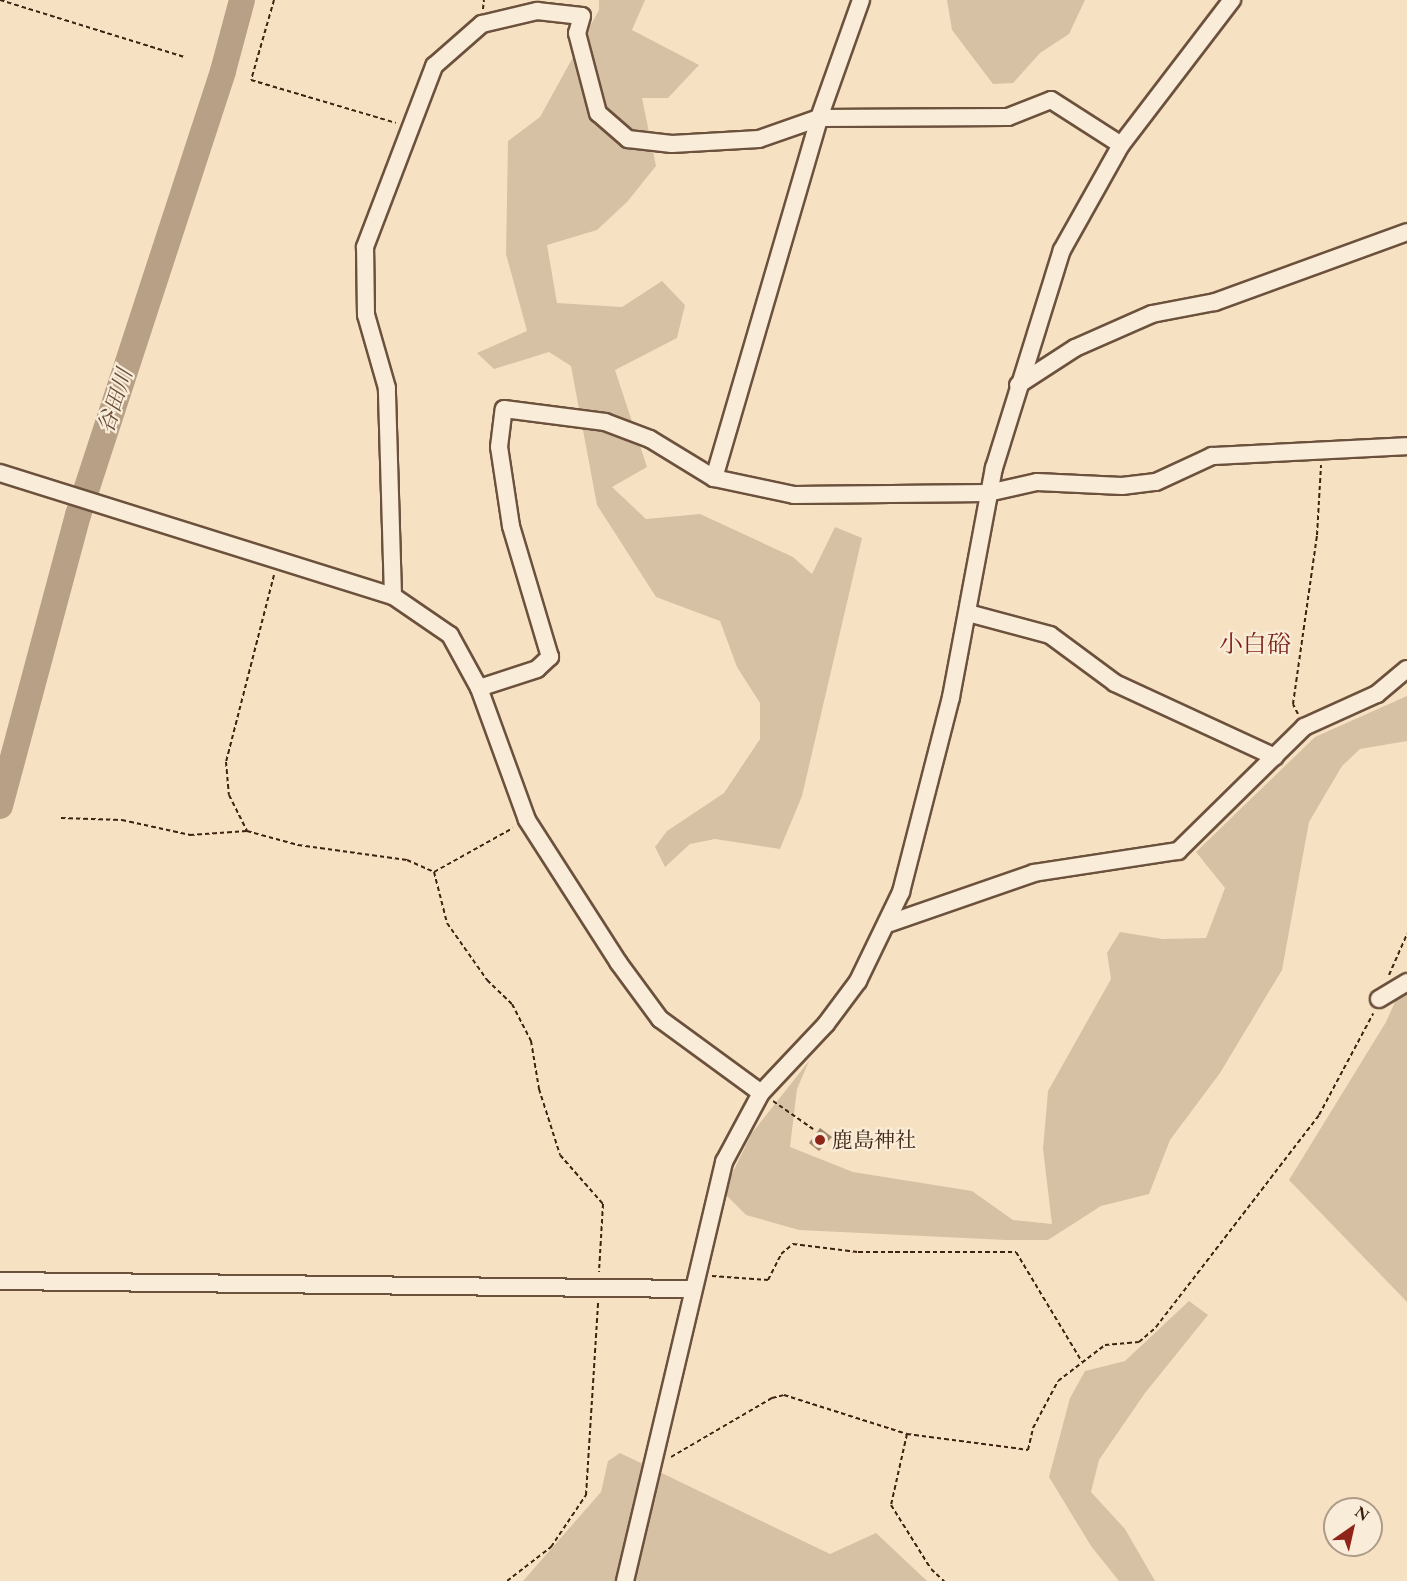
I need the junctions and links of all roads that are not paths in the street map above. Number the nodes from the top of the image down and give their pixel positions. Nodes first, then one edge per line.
1 (861, 0) edge
2 (1232, 0) edge
3 (819, 118) junction
4 (1120, 145) junction
5 (1407, 232) edge
6 (1018, 385) junction
7 (1407, 446) edge
8 (0, 473) edge
9 (714, 478) junction
10 (988, 493) junction
11 (393, 596) junction
12 (968, 613) junction
13 (1407, 669) edge
14 (479, 688) junction
15 (1275, 757) junction
16 (890, 923) junction
17 (1407, 982) edge
18 (1379, 999) road end
19 (761, 1093) junction
20 (0, 1281) edge
21 (693, 1284) junction
22 (625, 1581) edge

1 - 3 street
2 - 4 street
3 - 4 street
3 - 9 street
3 - 11 street
4 - 6 street
5 - 6 street
6 - 10 street
7 - 10 street
8 - 11 street
9 - 10 street
9 - 14 street
10 - 12 street
11 - 14 street
12 - 15 street
12 - 16 street
13 - 15 street
14 - 19 street
15 - 16 street
16 - 19 street
17 - 18 street
19 - 21 street
20 - 21 street
21 - 22 street

